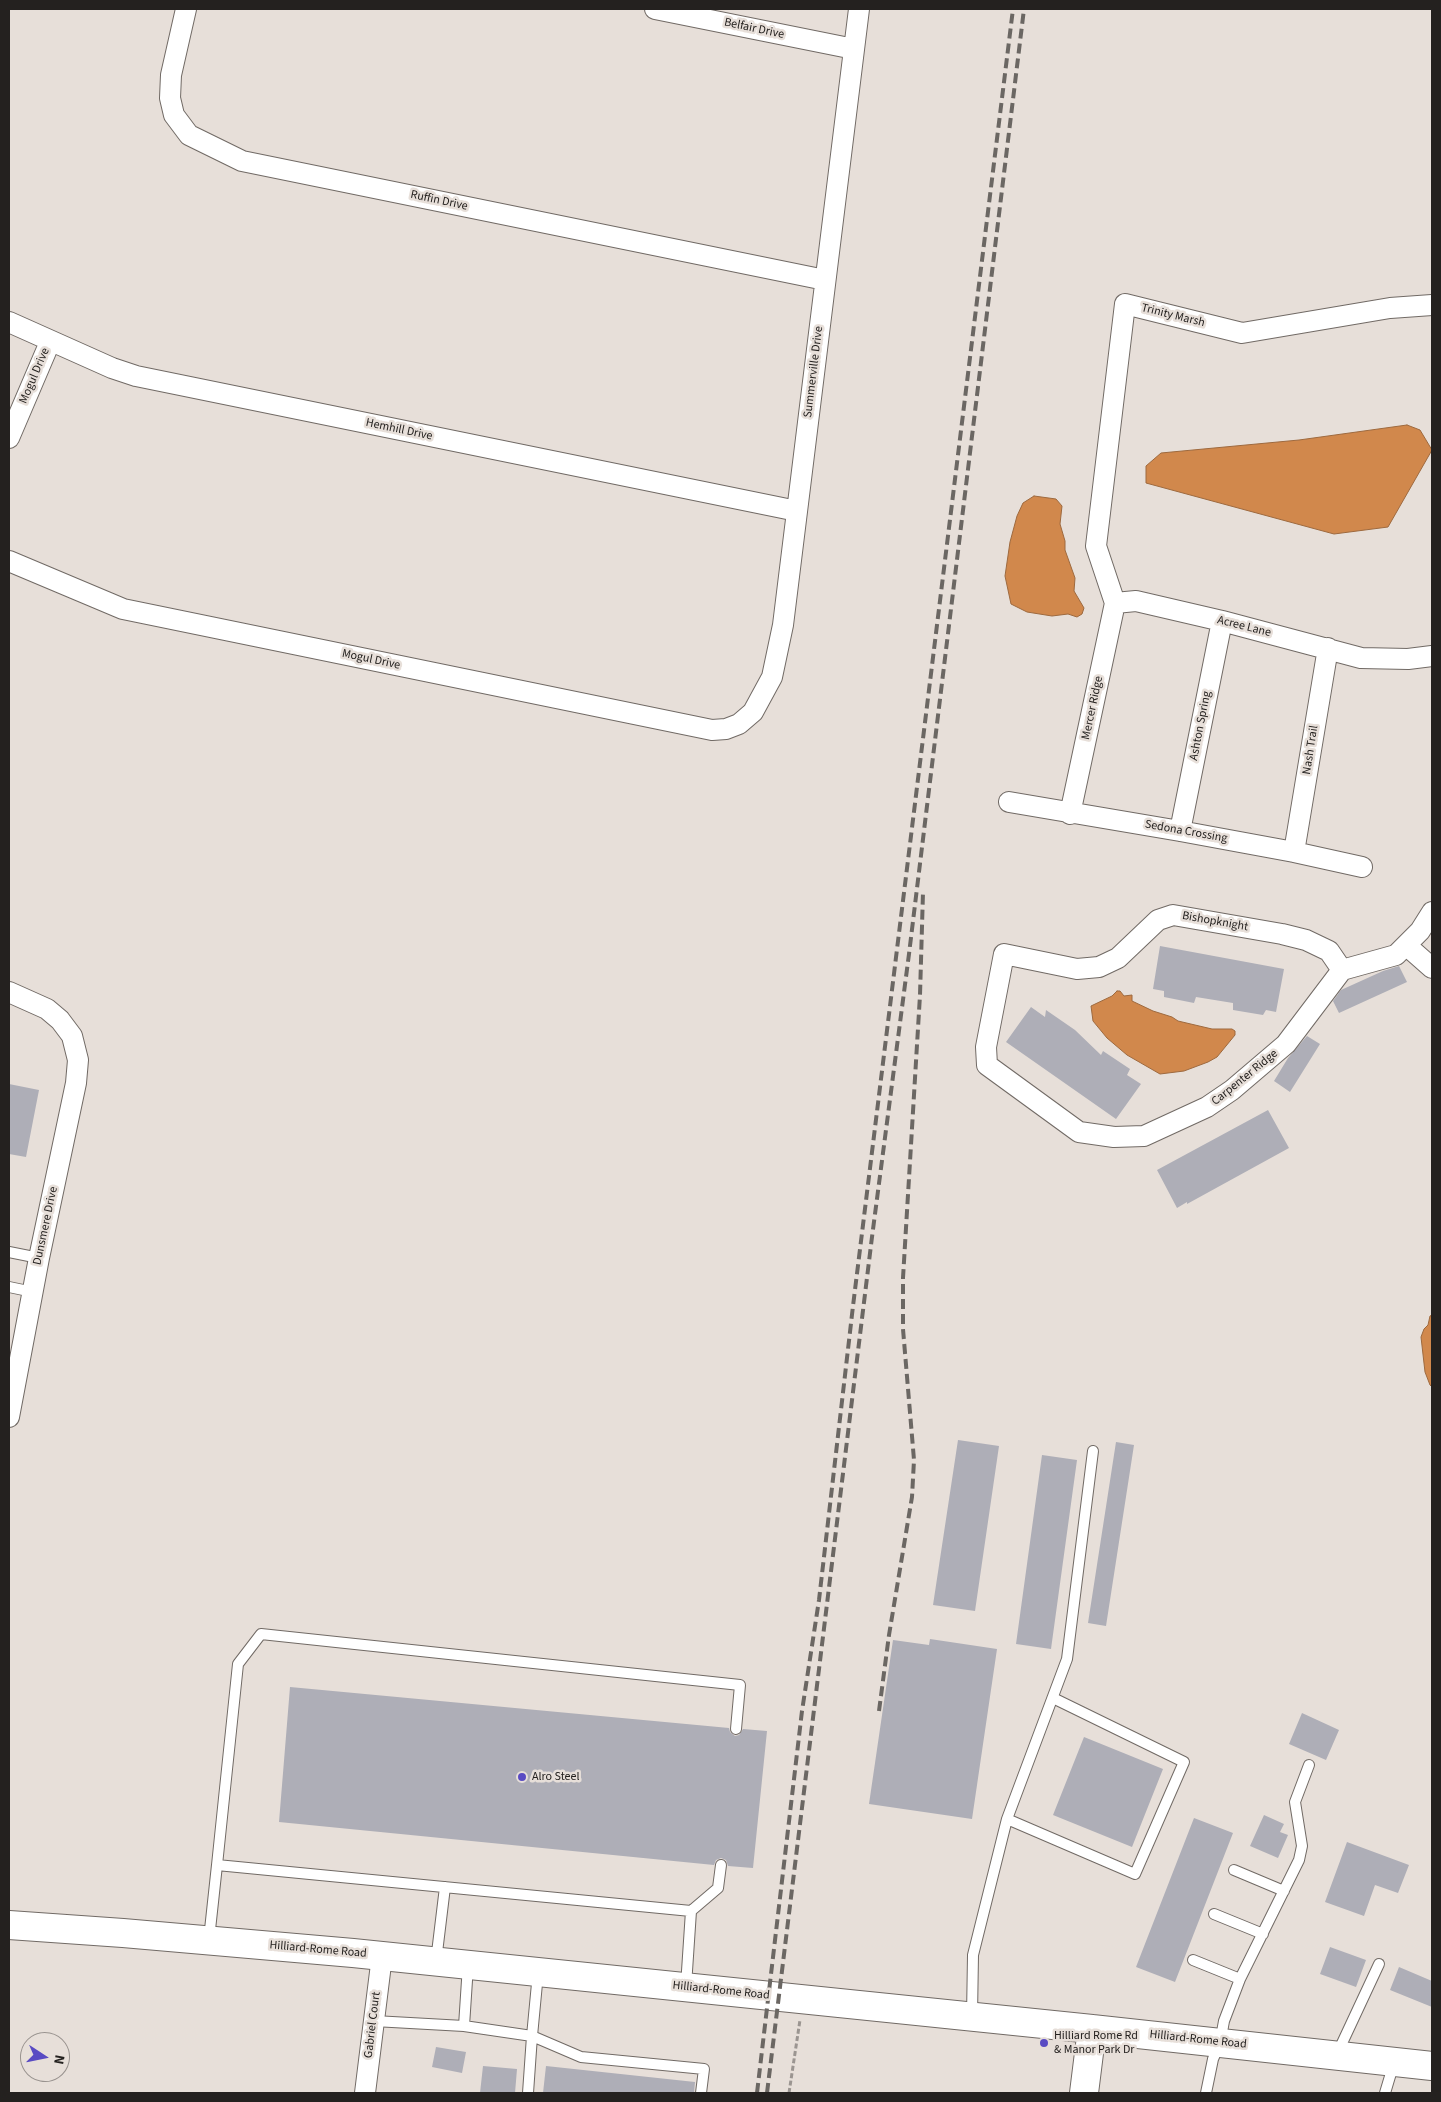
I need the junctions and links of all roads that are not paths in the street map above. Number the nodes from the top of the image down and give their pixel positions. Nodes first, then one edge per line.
1 (186, 9) edge
2 (655, 9) edge
3 (859, 9) edge
4 (854, 50) junction
5 (825, 280) junction
6 (1432, 305) edge
7 (9, 322) edge
8 (50, 342) junction
9 (9, 438) edge
10 (797, 511) junction
11 (9, 561) edge
12 (1115, 603) junction
13 (1222, 621) junction
14 (1328, 648) junction
15 (1432, 656) edge
16 (739, 724) joint
17 (1009, 802) dead end
18 (1070, 814) junction
19 (1180, 831) junction
20 (1294, 852) junction
21 (1362, 867) dead end
22 (1432, 912) edge
23 (1408, 946) junction
24 (1004, 954) joint
25 (1432, 968) edge
26 (1342, 970) junction
27 (9, 992) edge
28 (9, 1252) edge
29 (39, 1258) junction
30 (9, 1287) edge
31 (33, 1292) junction
32 (9, 1417) edge
33 (1093, 1451) dead end
34 (1052, 1698) junction
35 (736, 1729) dead end
36 (1309, 1765) dead end
37 (1007, 1819) junction
38 (217, 1865) junction
39 (721, 1865) dead end
40 (1234, 1870) dead end
41 (445, 1887) junction
42 (1284, 1890) junction
43 (691, 1911) junction
44 (1214, 1914) dead end
45 (9, 1925) edge
46 (1263, 1934) junction
47 (209, 1940) junction
48 (382, 1956) junction
49 (1193, 1960) dead end
50 (436, 1962) junction
51 (1379, 1964) dead end
52 (468, 1965) junction
53 (538, 1972) junction
54 (1240, 1979) junction
55 (686, 1987) junction
56 (972, 2017) junction
57 (374, 2021) junction
58 (464, 2026) junction
59 (1092, 2029) junction
60 (532, 2036) junction
61 (1220, 2043) junction
62 (1336, 2055) junction
63 (1394, 2062) junction
64 (1432, 2066) edge
65 (365, 2093) edge
66 (528, 2093) edge
67 (701, 2093) edge
68 (1084, 2093) edge
69 (1206, 2093) edge
70 (1385, 2093) edge

1 - 5 street, Ruffin Drive
2 - 4 street, Belfair Drive
3 - 4 street, Summerville Drive
4 - 5 street, Summerville Drive
5 - 10 street, Summerville Drive
6 - 12 street, Trinity Marsh
7 - 8 street, Hemhill Drive
8 - 9 street, Mogul Drive
8 - 10 street, Hemhill Drive
10 - 16 street, Summerville Drive
11 - 16 street, Mogul Drive
12 - 13 street, Acree Lane
12 - 18 street, Mercer Ridge
13 - 14 street, Acree Lane
13 - 19 street, Ashton Spring
14 - 15 street, Acree Lane
14 - 20 street, Nash Trail
17 - 18 street, Sedona Crossing
18 - 19 street, Sedona Crossing
19 - 20 street, Sedona Crossing
20 - 21 street, Sedona Crossing
22 - 23 street
23 - 25 street
23 - 26 street
24 - 26 street, Bishopknight
24 - 26 street, Carpenter Ridge
27 - 29 street, Dunsmere Drive
28 - 29 lane
29 - 31 street, Dunsmere Drive
30 - 31 lane
31 - 32 street, Dunsmere Drive
33 - 34 lane
34 - 37 lane
34 - 37 lane
35 - 38 lane
36 - 42 lane
37 - 56 lane
38 - 41 lane
38 - 47 lane
39 - 43 lane
40 - 42 lane
41 - 43 lane
41 - 50 lane
42 - 46 lane
43 - 55 lane
44 - 46 lane
45 - 47 main road, Hilliard-Rome Road
46 - 54 lane
47 - 48 main road, Hilliard-Rome Road
48 - 50 main road, Hilliard-Rome Road
48 - 57 street, Gabriel Court
49 - 54 lane
50 - 52 main road, Hilliard-Rome Road
51 - 62 lane
52 - 53 main road, Hilliard-Rome Road
52 - 58 lane
53 - 55 main road, Hilliard-Rome Road
53 - 60 lane
54 - 61 lane
55 - 56 main road, Hilliard-Rome Road
56 - 59 main road, Hilliard-Rome Road
57 - 58 lane
57 - 65 street, Gabriel Court
58 - 60 lane
59 - 61 main road, Hilliard-Rome Road
59 - 68 main road
60 - 66 lane
60 - 67 lane
61 - 62 main road, Hilliard-Rome Road
61 - 69 lane
62 - 63 main road, Hilliard-Rome Road
63 - 64 main road, Hilliard-Rome Road
63 - 70 lane

